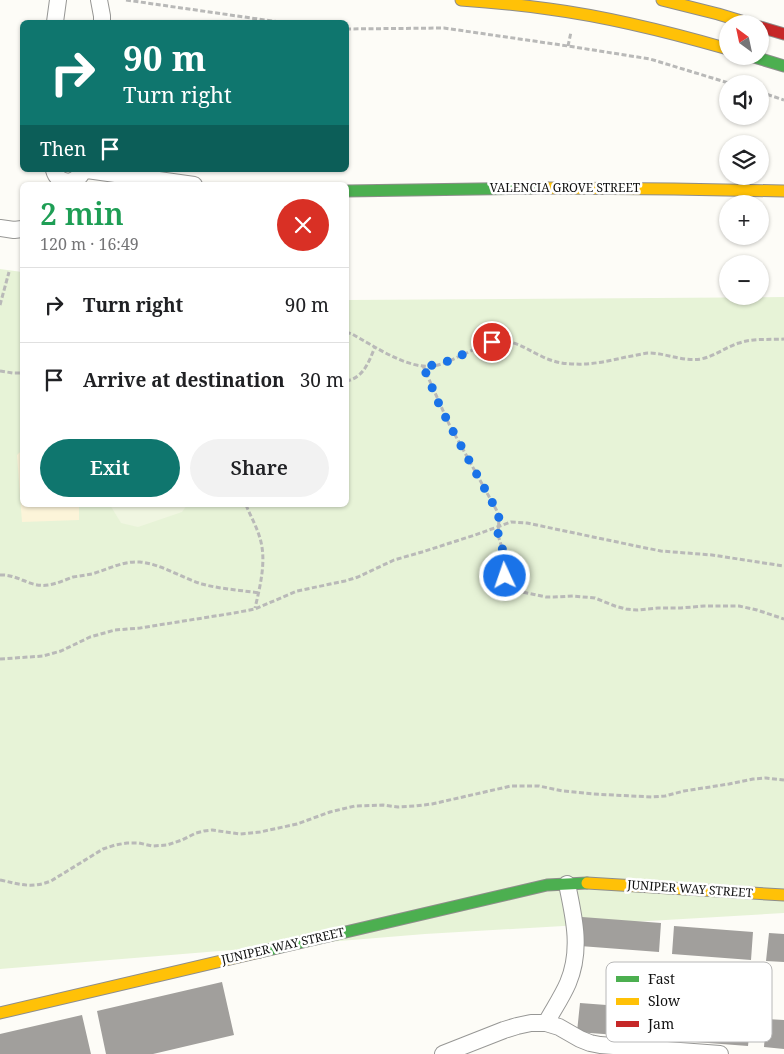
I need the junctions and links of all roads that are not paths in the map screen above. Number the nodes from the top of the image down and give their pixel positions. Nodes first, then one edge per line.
1 (60, 0) edge
2 (99, 0) edge
3 (461, 0) edge
4 (662, 0) edge
5 (702, 0) edge
6 (718, 14) junction
7 (721, 15) edge
8 (55, 20) edge
9 (62, 20) edge
10 (102, 20) edge
11 (769, 29) edge
12 (784, 34) edge
13 (719, 47) edge
14 (769, 61) edge
15 (784, 66) edge
16 (84, 172) edge
17 (100, 172) edge
18 (69, 182) edge
19 (172, 182) edge
20 (349, 191) edge
21 (784, 191) edge
22 (0, 228) edge
23 (20, 229) edge
24 (567, 884) junction
25 (784, 895) edge
26 (0, 1013) edge
27 (546, 1023) junction
28 (443, 1054) edge
29 (720, 1054) edge

1 - 8 street
1 - 9 street
2 - 10 street
3 - 13 street
4 - 6 street
5 - 6 street
6 - 7 street
11 - 12 street
14 - 15 street
16 - 18 street
17 - 19 street
20 - 21 street, VALENCIA GROVE STREET
22 - 23 street
24 - 25 street, JUNIPER WAY STREET
24 - 26 street, JUNIPER WAY STREET
24 - 27 street
27 - 28 street
27 - 29 street

